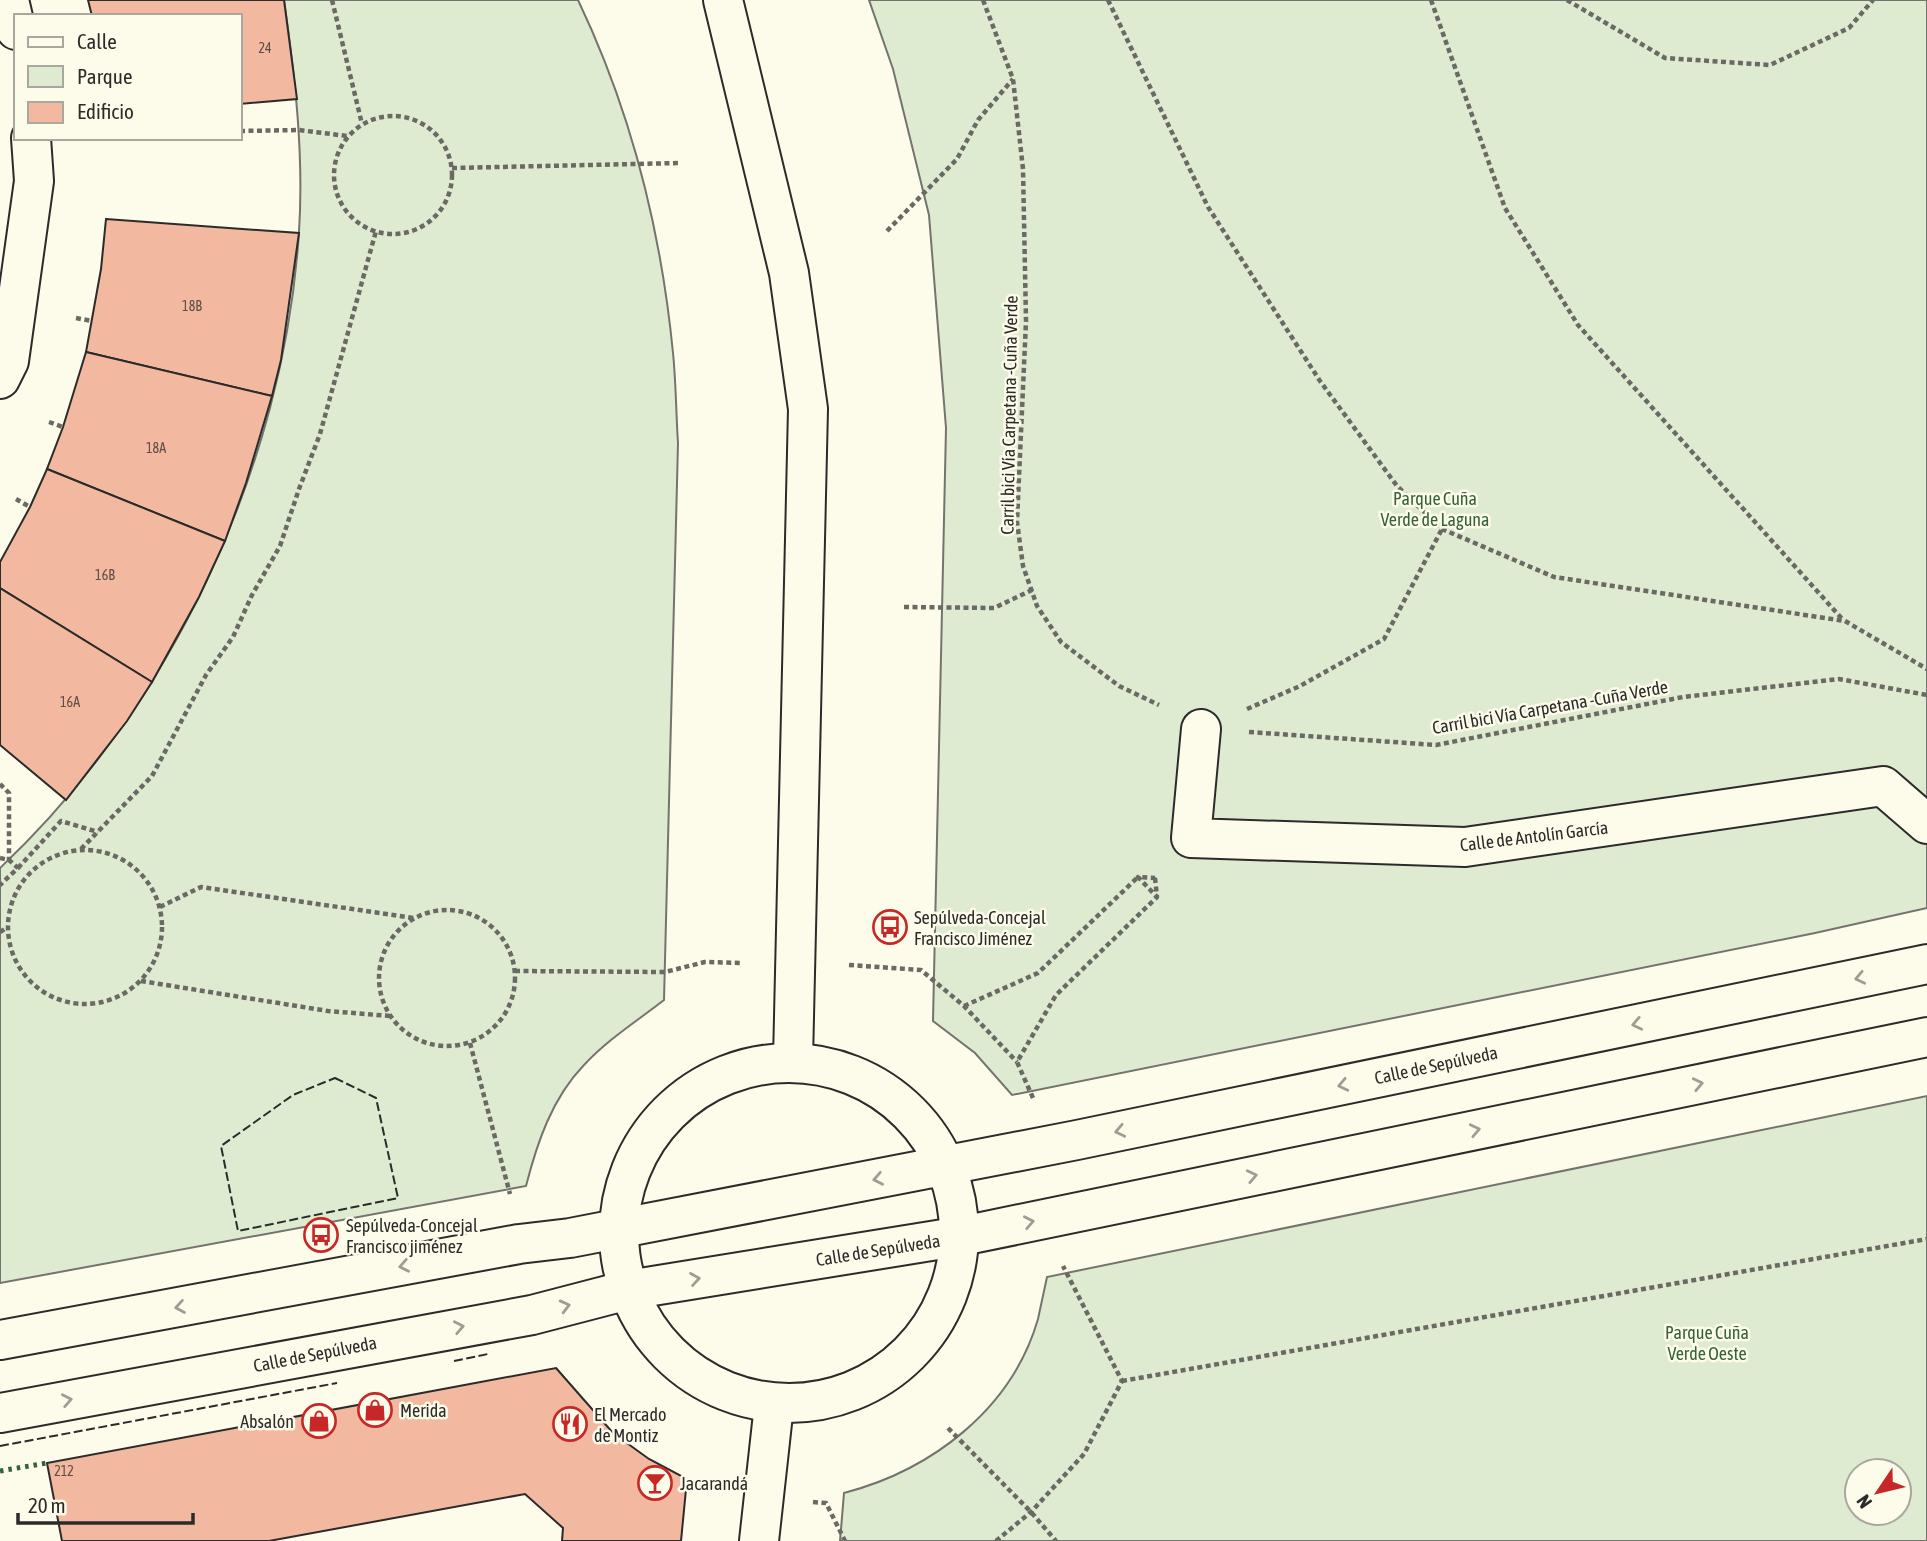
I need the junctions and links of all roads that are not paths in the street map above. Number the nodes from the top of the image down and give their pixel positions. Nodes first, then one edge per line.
1 (9, 0) edge
2 (723, 0) edge
3 (14, 21) edge
4 (31, 140) edge
5 (0, 379) edge
6 (1201, 729) road end
7 (1927, 824) edge
8 (1927, 964) edge
9 (1927, 1037) edge
10 (793, 1060) junction
11 (946, 1166) junction
12 (617, 1228) junction
13 (962, 1236) junction
14 (628, 1290) junction
15 (0, 1340) edge
16 (774, 1405) junction
17 (0, 1413) edge
18 (759, 1541) edge

1 - 3 street
2 - 10 street
4 - 5 street
6 - 7 street, Calle de Antolín García
8 -> 11 street, Calle de Sepúlveda
13 -> 9 street, Calle de Sepúlveda
10 - 11 street, Calle de Sepúlveda
10 - 12 street, Calle de Sepúlveda
11 -> 12 street, Calle de Sepúlveda
11 - 13 street, Calle de Sepúlveda
12 - 14 street, Calle de Sepúlveda
12 -> 15 street, Calle de Sepúlveda
14 -> 13 street, Calle de Sepúlveda
13 - 16 street, Calle de Sepúlveda
14 - 16 street, Calle de Sepúlveda
17 -> 14 street, Calle de Sepúlveda
16 - 18 street

